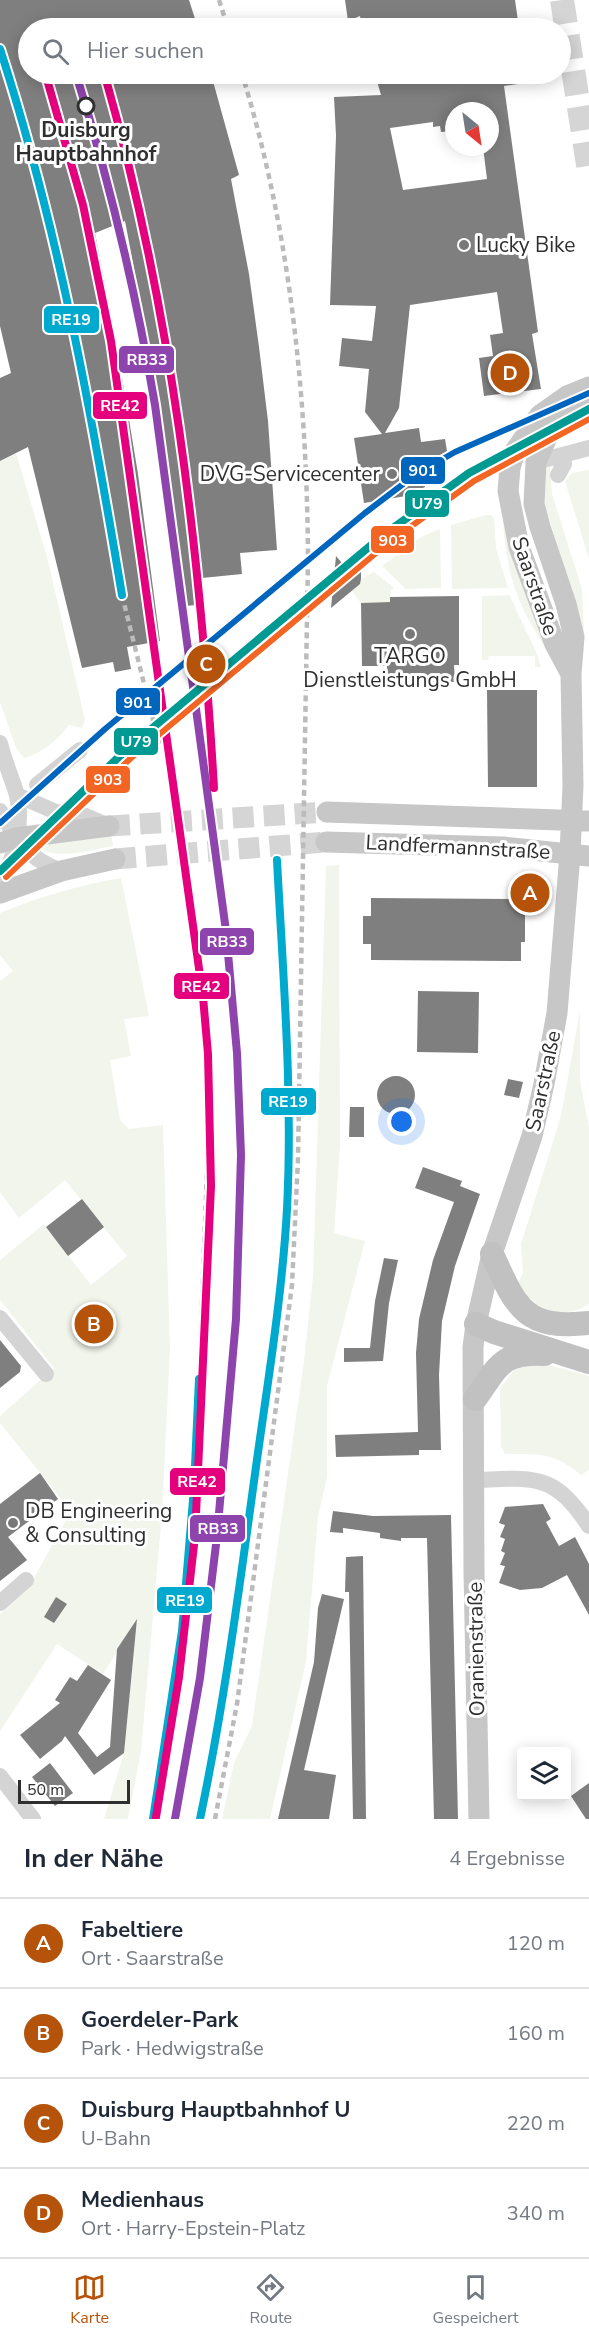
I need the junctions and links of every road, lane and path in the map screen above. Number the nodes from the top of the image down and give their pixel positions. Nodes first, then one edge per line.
1 (589, 387) edge
2 (576, 403) edge
3 (589, 448) edge
4 (566, 454) junction
5 (536, 462) junction
6 (558, 475) dead end
7 (571, 674) junction
8 (0, 743) edge
9 (80, 750) dead end
10 (37, 785) dead end
11 (17, 795) junction
12 (0, 811) edge
13 (327, 812) tunnel mouth
14 (581, 820) edge
15 (109, 826) joint
16 (8, 841) edge
17 (326, 842) tunnel mouth
18 (580, 855) edge
19 (115, 859) tunnel mouth
20 (60, 871) junction
21 (0, 878) edge
22 (0, 893) edge
23 (492, 1254) junction
24 (0, 1318) edge
25 (476, 1324) junction
26 (589, 1324) edge
27 (559, 1354) junction
28 (589, 1362) edge
29 (46, 1374) dead end
30 (475, 1399) junction
31 (475, 1480) junction
32 (589, 1526) edge
33 (27, 1580) dead end
34 (0, 1603) edge
35 (0, 1776) edge
36 (33, 1819) edge
37 (479, 1819) edge

1 - 2 main road
2 - 5 main road
2 - 7 main road, Saarstraße
3 - 4 street
4 - 5 street
4 - 6 street
5 - 7 main road, Saarstraße
7 - 14 main road, Saarstraße
8 - 11 street
9 - 10 street
11 - 15 street
11 - 16 street
12 - 16 street
13 - 14 main road, Landfermannstraße
14 - 18 main road, Saarstraße
15 - 16 main road
16 - 20 street
16 - 21 street
17 - 18 main road, Landfermannstraße
18 - 23 main road, Saarstraße
19 - 20 main road
20 - 22 main road
23 - 25 main road, Saarstraße
23 - 26 highway
24 - 29 street
25 - 26 highway
25 - 27 highway
25 - 30 main road, Saarstraße
27 - 28 highway
27 - 30 highway
30 - 31 main road, Saarstraße
31 - 32 street
31 - 37 main road, Oranienstraße
33 - 34 street
35 - 36 street

